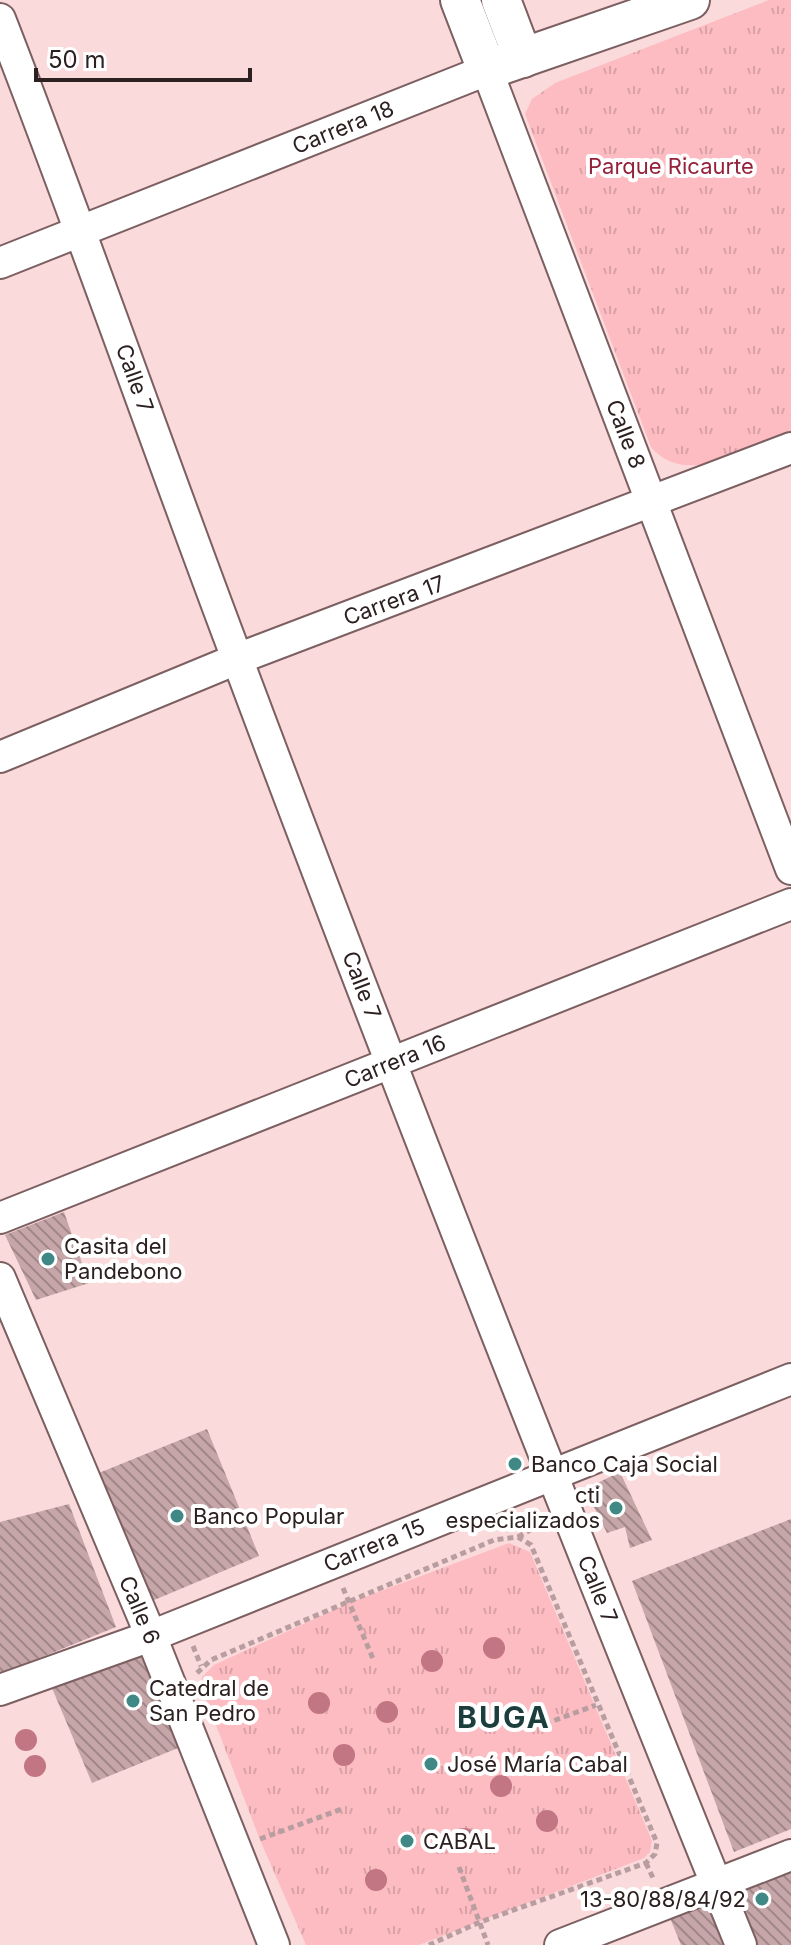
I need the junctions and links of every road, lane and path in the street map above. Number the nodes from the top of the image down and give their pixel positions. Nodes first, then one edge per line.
1 (460, 0) edge
2 (501, 0) edge
3 (690, 0) edge
4 (0, 19) edge
5 (523, 58) junction
6 (487, 70) junction
7 (83, 231) junction
8 (0, 263) edge
9 (791, 448) edge
10 (653, 503) junction
11 (237, 659) junction
12 (0, 757) edge
13 (791, 869) edge
14 (791, 904) edge
15 (392, 1062) junction
16 (0, 1218) edge
17 (0, 1278) edge
18 (791, 1379) edge
19 (551, 1473) junction
20 (349, 1603) junction
21 (151, 1636) junction
22 (374, 1661) dead end
23 (195, 1683) dead end
24 (0, 1690) edge
25 (596, 1705) junction
26 (545, 1724) dead end
27 (342, 1809) dead end
28 (260, 1840) dead end
29 (791, 1855) edge
30 (459, 1867) dead end
31 (716, 1884) junction
32 (480, 1922) junction
33 (274, 1945) edge
34 (429, 1945) edge
35 (488, 1945) edge
36 (560, 1945) edge
37 (741, 1945) edge

1 - 6 street, Calle 8
2 - 5 street
3 - 5 street, Carrera 18
4 - 7 street, Calle 7
5 - 6 street, Carrera 18
6 - 7 street, Carrera 18
6 - 10 street, Calle 8
7 - 8 street, Carrera 18
7 - 11 street, Calle 7
9 - 10 street, Carrera 17
10 - 11 street, Carrera 17
10 - 13 street, Calle 8
11 - 12 street, Carrera 17
11 - 15 street, Calle 7
14 - 15 street, Carrera 16
15 - 16 street, Carrera 16
15 - 19 street, Calle 7
17 - 21 street, Calle 6
18 - 19 street, Carrera 15
19 - 21 street, Carrera 15
19 - 31 street, Calle 7
20 - 22 path
20 - 23 path
20 - 25 path
21 - 24 street, Carrera 15
21 - 33 street, Calle 6
25 - 26 path
25 - 32 path
27 - 28 path
29 - 31 street
30 - 32 path
31 - 36 street
31 - 37 street, Calle 7
32 - 34 path
32 - 35 path

